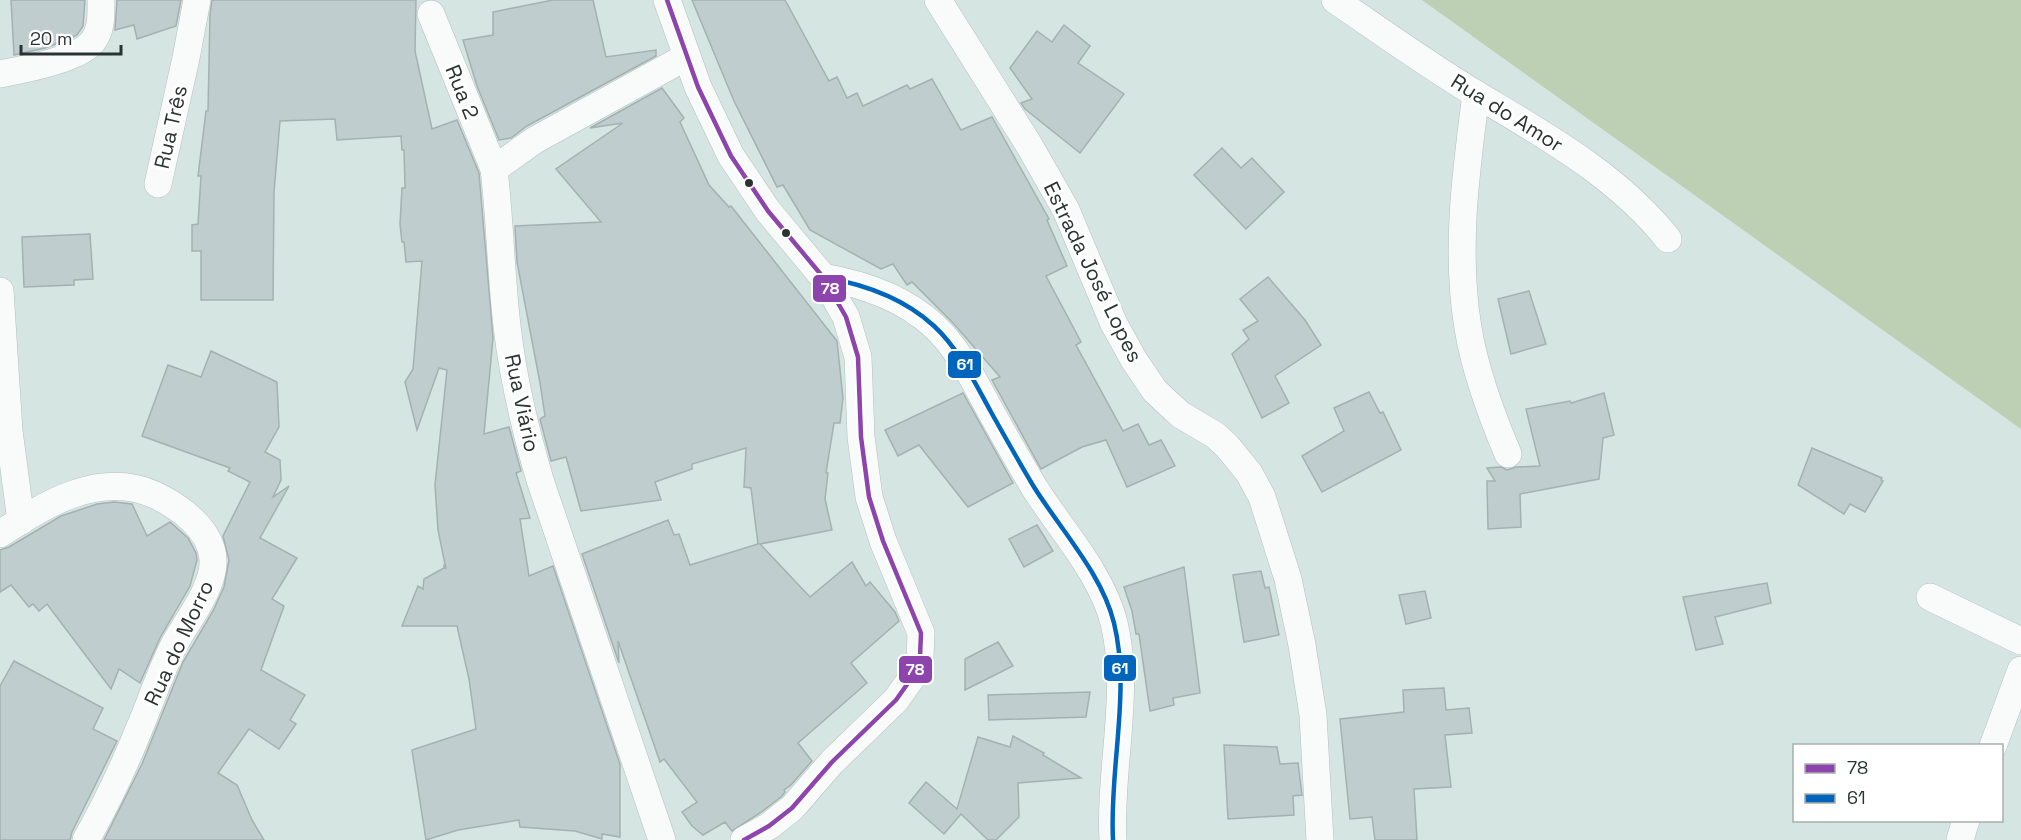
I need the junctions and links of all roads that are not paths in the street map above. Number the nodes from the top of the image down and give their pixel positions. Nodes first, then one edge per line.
1 (101, 0) edge
2 (197, 0) edge
3 (667, 0) edge
4 (938, 0) edge
5 (1335, 0) edge
6 (431, 14) dead end
7 (686, 57) junction
8 (0, 74) edge
9 (1476, 94) junction
10 (494, 169) junction
11 (158, 184) dead end
12 (1668, 239) dead end
13 (823, 277) junction
14 (0, 291) edge
15 (1508, 454) dead end
16 (10, 528) edge
17 (1929, 597) dead end
18 (2021, 641) edge
19 (2021, 670) edge
20 (1994, 744) edge
21 (1965, 822) edge
22 (87, 840) edge
23 (662, 840) edge
24 (744, 840) edge
25 (1113, 840) edge
26 (1320, 840) edge
27 (1960, 840) edge

1 - 8 street
2 - 11 street, Rua Três
3 - 7 street
4 - 26 street, Estrada José Lopes
5 - 9 street, Rua do Amor
6 - 10 street, Rua 2
7 - 10 street
7 - 13 street
9 - 12 street, Rua do Amor
9 - 15 street
10 - 23 street, Rua Viário
13 - 24 street
13 - 25 street
14 - 16 street, Rua do Morro
16 - 22 street, Rua do Morro
17 - 18 street
19 - 20 street
21 - 27 street

